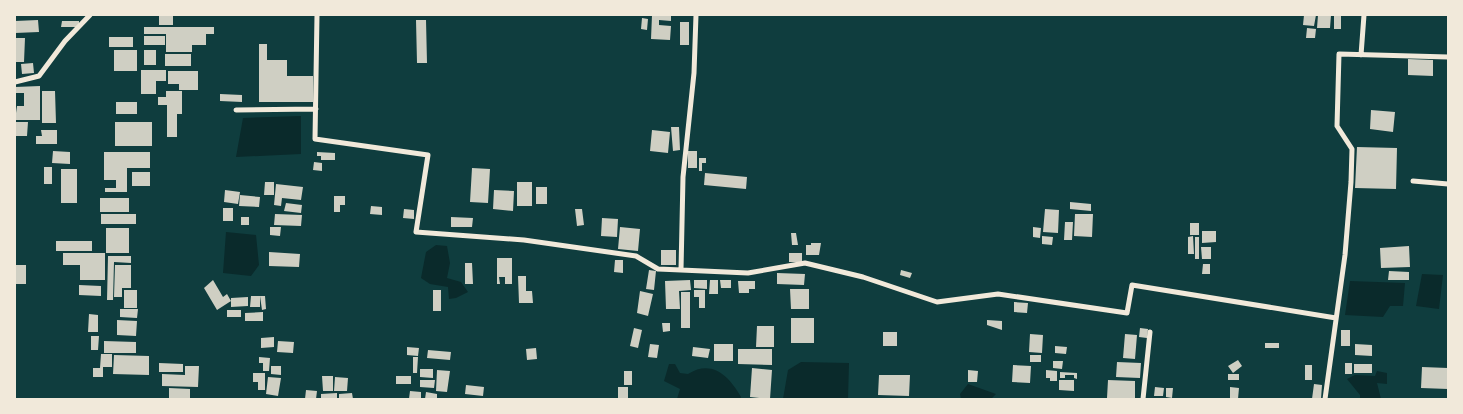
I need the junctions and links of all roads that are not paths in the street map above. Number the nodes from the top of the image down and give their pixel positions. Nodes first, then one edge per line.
1 (90, 15) edge
2 (317, 15) edge
3 (696, 15) edge
4 (1364, 15) edge
5 (1360, 55) junction
6 (1448, 57) edge
7 (15, 82) edge
8 (316, 109) junction
9 (236, 110) dead end
10 (1413, 181) dead end
11 (1448, 184) edge
12 (681, 270) junction
13 (1336, 318) junction
14 (1150, 332) dead end
15 (1144, 399) edge
16 (1325, 399) edge

1 - 7 street
2 - 8 street
3 - 12 street
4 - 5 street
5 - 6 street
5 - 13 street
8 - 9 street
8 - 12 street
10 - 11 street
12 - 13 street
13 - 16 street
14 - 15 street

